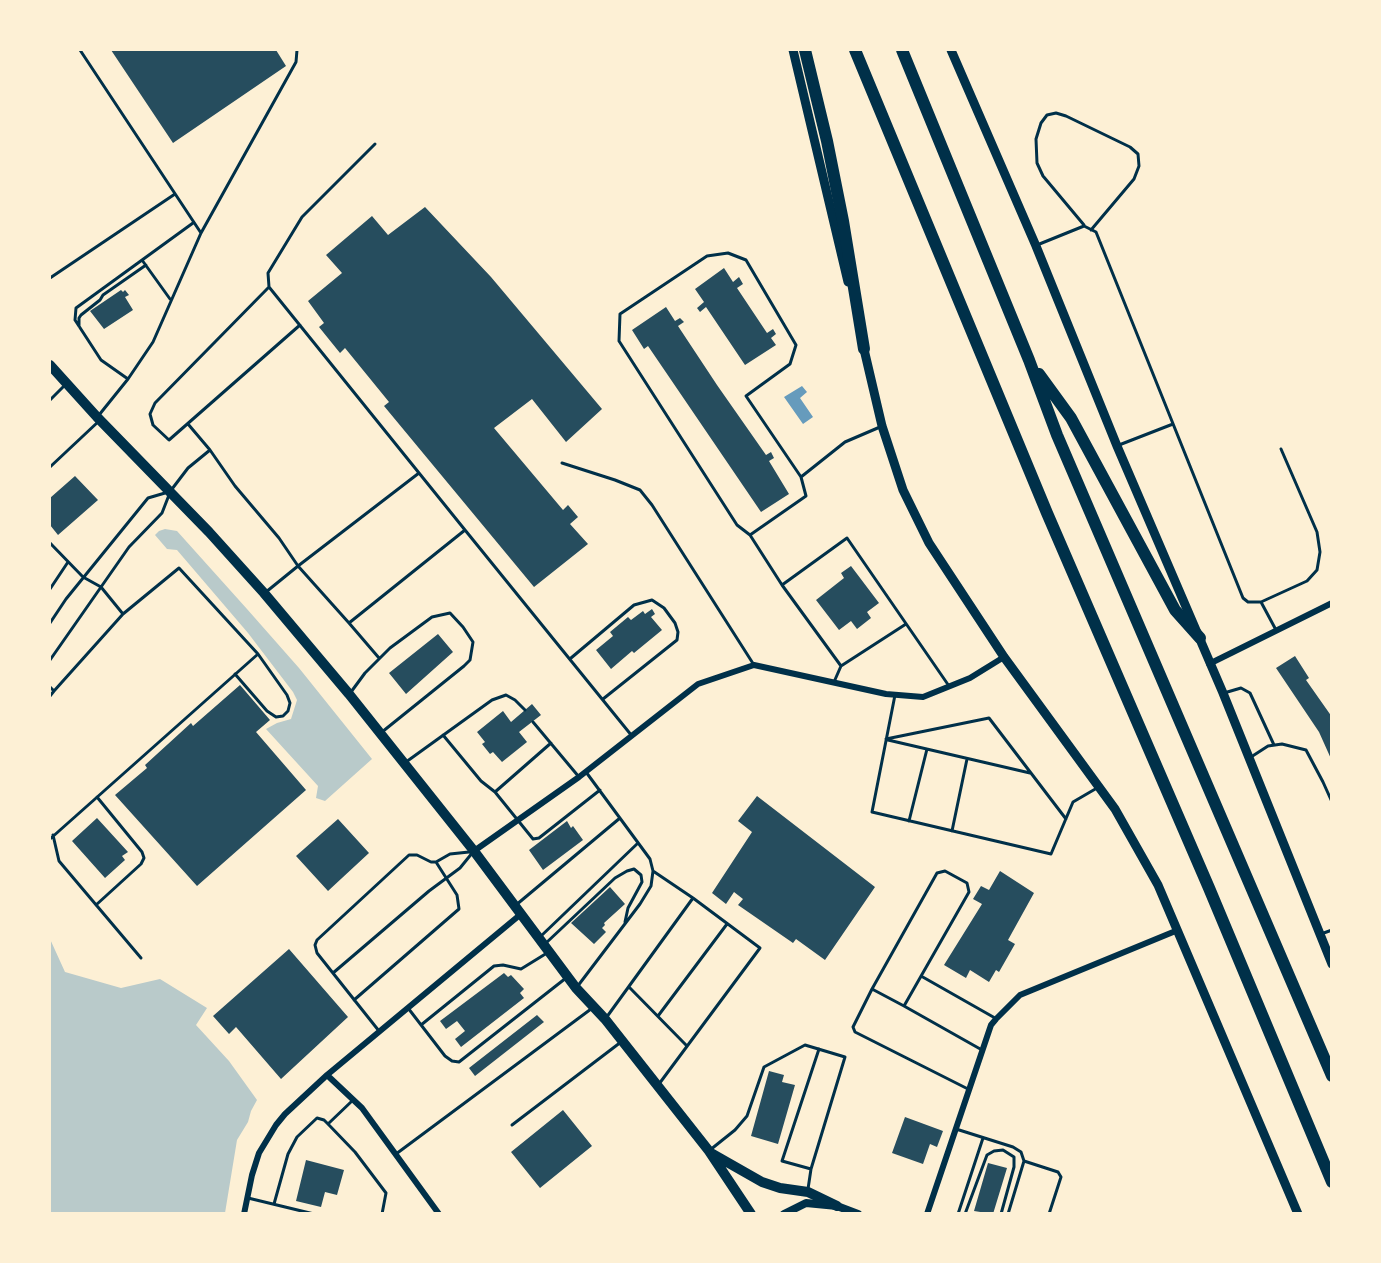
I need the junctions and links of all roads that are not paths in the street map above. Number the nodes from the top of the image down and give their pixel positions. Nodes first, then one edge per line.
1 (80, 50) edge
2 (297, 50) edge
3 (793, 50) edge
4 (805, 50) edge
5 (855, 50) edge
6 (902, 50) edge
7 (951, 50) edge
8 (375, 144) dead end
9 (175, 195) junction
10 (193, 223) junction
11 (1084, 226) junction
12 (1091, 230) junction
13 (201, 233) junction
14 (1035, 246) junction
15 (142, 260) junction
16 (146, 265) junction
17 (50, 278) edge
18 (269, 287) junction
19 (170, 299) junction
20 (79, 326) junction
21 (300, 326) junction
22 (864, 349) junction
23 (1029, 360) junction
24 (50, 365) edge
25 (128, 379) junction
26 (67, 384) junction
27 (50, 400) edge
28 (99, 418) junction
29 (188, 424) junction
30 (1173, 424) junction
31 (882, 426) junction
32 (1117, 446) junction
33 (1281, 449) dead end
34 (210, 450) junction
35 (562, 462) dead end
36 (50, 467) edge
37 (419, 473) junction
38 (801, 477) junction
39 (170, 492) junction
40 (465, 531) junction
41 (750, 535) junction
42 (50, 543) edge
43 (68, 562) junction
44 (298, 566) junction
45 (83, 577) junction
46 (782, 585) junction
47 (101, 587) junction
48 (50, 589) edge
49 (264, 593) junction
50 (1261, 602) junction
51 (1332, 603) edge
52 (123, 614) junction
53 (50, 623) edge
54 (349, 623) junction
55 (906, 624) junction
56 (1276, 631) junction
57 (1200, 638) junction
58 (258, 654) junction
59 (1004, 657) junction
60 (380, 658) junction
61 (571, 659) junction
62 (50, 660) edge
63 (1209, 664) junction
64 (754, 665) junction
65 (841, 666) junction
66 (235, 674) junction
67 (834, 682) junction
68 (949, 686) junction
69 (50, 687) edge
70 (54, 691) junction
71 (1223, 693) junction
72 (349, 694) junction
73 (895, 695) junction
74 (50, 696) edge
75 (603, 699) junction
76 (525, 710) dead end
77 (533, 722) dead end
78 (380, 733) junction
79 (443, 735) junction
80 (632, 735) junction
81 (886, 739) junction
82 (551, 743) junction
83 (1274, 745) junction
84 (927, 749) junction
85 (1249, 758) junction
86 (967, 759) junction
87 (404, 764) junction
88 (585, 771) junction
89 (1031, 774) junction
90 (579, 777) junction
91 (1099, 787) junction
92 (600, 790) junction
93 (495, 792) junction
94 (96, 797) junction
95 (1332, 802) edge
96 (518, 818) junction
97 (620, 818) junction
98 (1066, 819) junction
99 (909, 821) junction
100 (951, 831) junction
101 (53, 835) junction
102 (50, 838) edge
103 (638, 843) junction
104 (474, 851) junction
105 (436, 862) junction
106 (653, 871) junction
107 (446, 878) junction
108 (693, 898) junction
109 (96, 905) junction
110 (518, 910) junction
111 (728, 923) junction
112 (625, 924) junction
113 (1178, 930) junction
114 (1332, 930) edge
115 (1319, 935) junction
116 (544, 945) junction
117 (141, 958) dead end
118 (1332, 964) edge
119 (333, 973) junction
120 (921, 976) junction
121 (568, 977) junction
122 (629, 987) junction
123 (576, 988) junction
124 (872, 989) junction
125 (354, 1000) junction
126 (595, 1006) junction
127 (904, 1006) junction
128 (408, 1008) junction
129 (658, 1016) junction
130 (605, 1019) junction
131 (996, 1019) junction
132 (421, 1025) junction
133 (379, 1032) junction
134 (622, 1041) junction
135 (686, 1045) junction
136 (819, 1048) junction
137 (982, 1050) junction
138 (327, 1075) junction
139 (1332, 1076) edge
140 (658, 1086) junction
141 (969, 1090) junction
142 (354, 1100) junction
143 (328, 1124) junction
144 (512, 1125) dead end
145 (956, 1129) junction
146 (983, 1138) junction
147 (708, 1151) junction
148 (396, 1154) junction
149 (1024, 1161) junction
150 (812, 1169) junction
151 (1332, 1182) edge
152 (807, 1197) junction
153 (247, 1198) junction
154 (274, 1204) junction
155 (836, 1210) edge
156 (244, 1214) edge
157 (314, 1214) edge
158 (382, 1214) edge
159 (440, 1214) edge
160 (751, 1214) edge
161 (784, 1214) edge
162 (858, 1214) edge
163 (927, 1214) edge
164 (958, 1214) edge
165 (965, 1214) edge
166 (1001, 1214) edge
167 (1008, 1214) edge
168 (1049, 1214) edge
169 (1298, 1214) edge

1 - 9 lane
2 - 13 lane
3 - 22 main road
4 - 22 highway
5 - 151 highway
6 - 23 highway
7 - 14 main road
8 - 18 lane
9 - 10 lane
9 - 17 lane
10 - 13 lane
10 - 15 lane
11 - 12 lane
11 - 12 lane
11 - 14 lane
12 - 30 lane
13 - 19 lane
14 - 32 main road
15 - 16 lane
15 - 20 lane
16 - 19 lane
16 - 20 lane
18 - 21 lane
18 - 29 lane
19 - 25 lane
20 - 25 lane
21 - 29 lane
21 - 37 lane
22 - 31 main road
23 - 57 highway
23 - 139 highway
24 - 26 main road
25 - 28 lane
26 - 27 lane
26 - 28 main road
28 - 36 lane
28 - 39 main road
29 - 34 lane
30 - 32 lane
30 - 50 lane
31 - 38 lane
31 - 59 main road
32 - 57 main road
33 - 50 lane
34 - 39 lane
34 - 44 lane
35 - 64 lane
37 - 40 lane
37 - 44 lane
38 - 41 lane
38 - 41 lane
39 - 45 lane
39 - 47 lane
39 - 49 main road
40 - 54 lane
40 - 61 lane
41 - 46 lane
42 - 43 lane
43 - 45 lane
43 - 48 lane
44 - 49 lane
44 - 54 lane
45 - 47 lane
45 - 53 lane
46 - 55 lane
46 - 65 lane
47 - 52 lane
47 - 62 lane
49 - 72 main road
50 - 56 lane
51 - 56 street
52 - 58 lane
52 - 70 lane
54 - 60 lane
55 - 65 lane
55 - 68 lane
56 - 63 street
57 - 63 main road
58 - 66 lane
58 - 66 lane
59 - 68 street
59 - 91 main road
60 - 72 lane
60 - 78 lane
61 - 75 lane
61 - 75 lane
63 - 71 main road
64 - 67 street
64 - 80 street
65 - 67 lane
66 - 94 lane
67 - 73 street
68 - 73 street
69 - 70 lane
70 - 74 lane
71 - 83 lane
71 - 85 main road
72 - 78 main road
73 - 81 lane
75 - 80 lane
76 - 79 lane
77 - 82 lane
78 - 87 main road
79 - 87 lane
79 - 93 lane
80 - 88 street
81 - 84 lane
81 - 89 lane
81 - 99 lane
82 - 90 lane
82 - 93 lane
83 - 85 lane
83 - 95 lane
84 - 86 lane
84 - 99 lane
85 - 115 main road
86 - 89 lane
86 - 100 lane
87 - 104 main road
88 - 90 street
88 - 92 lane
89 - 98 lane
90 - 96 street
91 - 98 lane
91 - 113 main road
92 - 96 lane
92 - 97 lane
93 - 96 lane
94 - 101 lane
94 - 109 lane
96 - 104 street
97 - 103 lane
97 - 110 lane
98 - 100 lane
99 - 100 lane
101 - 102 lane
101 - 109 lane
103 - 106 lane
103 - 116 lane
104 - 105 lane
104 - 107 lane
104 - 110 main road
105 - 107 lane
105 - 119 lane
106 - 108 lane
106 - 112 lane
107 - 119 lane
107 - 125 lane
108 - 111 lane
108 - 122 lane
109 - 117 lane
110 - 116 main road
110 - 128 street
111 - 129 lane
111 - 135 lane
112 - 116 lane
112 - 123 lane
113 - 131 street
113 - 169 main road
114 - 115 lane
115 - 118 main road
116 - 121 main road
116 - 132 lane
119 - 125 lane
120 - 124 lane
120 - 127 lane
120 - 131 lane
121 - 123 main road
121 - 132 lane
122 - 129 lane
122 - 130 lane
123 - 126 main road
124 - 127 lane
124 - 141 lane
125 - 133 lane
126 - 130 main road
126 - 148 lane
127 - 137 lane
128 - 132 lane
128 - 133 street
129 - 135 lane
130 - 134 main road
131 - 137 street
133 - 138 street
134 - 140 main road
134 - 144 lane
135 - 140 lane
136 - 147 lane
136 - 150 lane
136 - 150 lane
137 - 141 street
138 - 142 street
138 - 153 street
140 - 147 main road
141 - 145 street
142 - 143 lane
142 - 148 street
143 - 154 lane
143 - 158 lane
145 - 146 lane
145 - 163 street
146 - 149 lane
146 - 164 lane
147 - 152 main road
147 - 160 main road
148 - 159 street
149 - 167 lane
149 - 168 lane
150 - 152 lane
152 - 155 main road
152 - 161 street
153 - 154 lane
153 - 156 street
154 - 157 lane
155 - 162 street
165 - 166 lane

